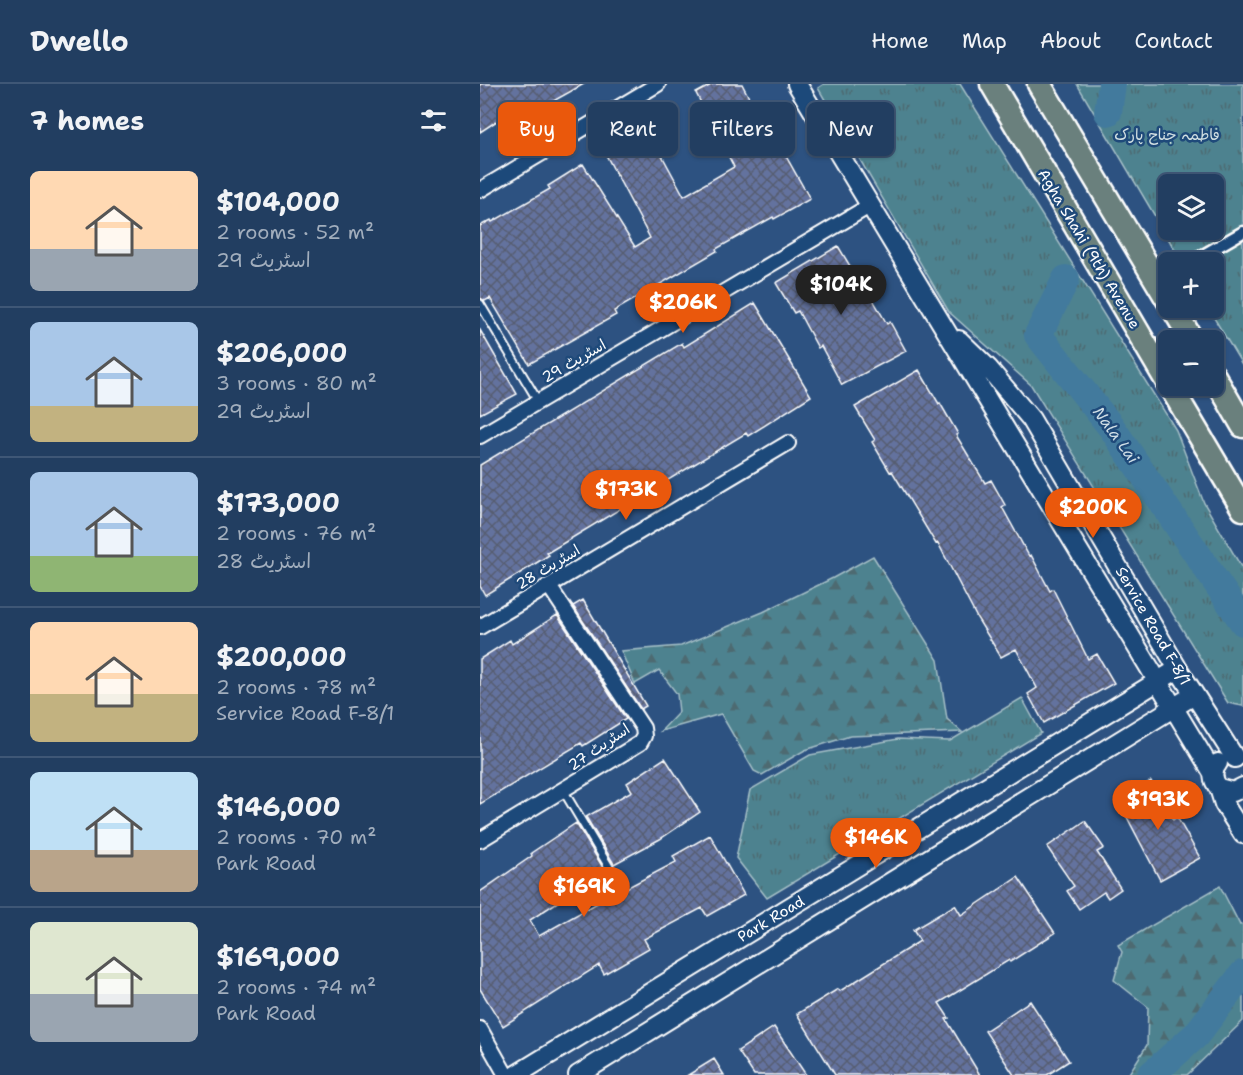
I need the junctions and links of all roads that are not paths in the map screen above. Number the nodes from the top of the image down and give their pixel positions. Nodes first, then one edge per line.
1 (658, 84) edge
2 (797, 84) edge
3 (992, 84) edge
4 (1039, 84) edge
5 (480, 190) edge
6 (871, 205) junction
7 (1243, 232) edge
8 (1208, 252) edge
9 (1158, 276) edge
10 (480, 304) edge
11 (942, 324) junction
12 (1158, 365) edge
13 (1224, 393) edge
14 (1176, 396) edge
15 (538, 401) junction
16 (1243, 426) edge
17 (480, 436) edge
18 (788, 443) dead end
19 (1243, 509) edge
20 (549, 586) junction
21 (480, 627) edge
22 (1178, 669) junction
23 (1159, 682) junction
24 (1194, 695) junction
25 (1173, 707) junction
26 (1240, 759) edge
27 (1216, 781) junction
28 (1243, 787) edge
29 (563, 790) junction
30 (1243, 834) edge
31 (480, 840) edge
32 (615, 878) dead end
33 (480, 1029) edge
34 (506, 1075) edge
35 (516, 1075) edge
36 (578, 1075) edge

1 - 5 street
2 - 6 street, Service Road F-8/1
3 - 12 main road, Agha Shahi (9th) Avenue
4 - 9 main road
6 - 11 street, Service Road F-8/1
6 - 15 street, اسٹریٹ 29
7 - 8 street
10 - 15 lane
11 - 22 street, Service Road F-8/1
11 - 23 street, Service Road F-8/1
13 - 16 main road
14 - 19 main road, Agha Shahi (9th) Avenue
15 - 17 street, اسٹریٹ 29
18 - 20 street, اسٹریٹ 28
20 - 21 street, اسٹریٹ 28
20 - 29 street, اسٹریٹ 27
22 - 23 street, Park Road
22 - 24 street, Service Road F-8/1
23 - 25 street, Service Road F-8/1
23 - 35 street, Park Road
24 - 25 street, Park Road
24 - 26 street, Service Road F-8/1
25 - 27 street, Service Road F-8/1
25 - 36 street, Park Road
26 - 27 street
27 - 28 street
27 - 30 street, Service Road F-8/1
29 - 31 street, اسٹریٹ 27
29 - 32 lane
33 - 34 street

